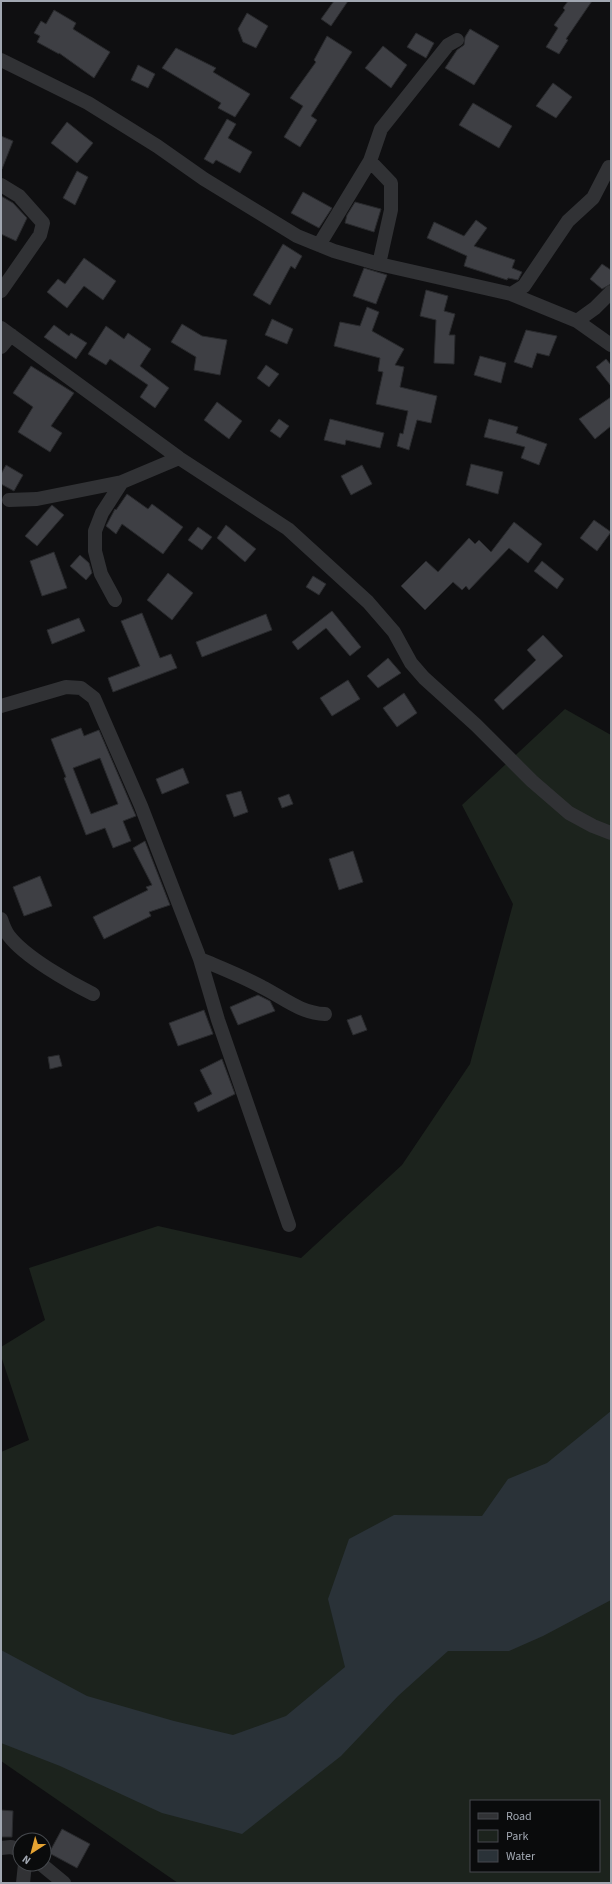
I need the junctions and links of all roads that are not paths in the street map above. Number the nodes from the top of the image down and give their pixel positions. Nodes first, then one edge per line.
1 (456, 40) dead end
2 (1, 60) edge
3 (370, 161) junction
4 (609, 167) dead end
5 (1, 185) edge
6 (319, 245) junction
7 (379, 264) junction
8 (1, 291) edge
9 (611, 292) edge
10 (511, 294) junction
11 (577, 321) junction
12 (6, 331) edge
13 (611, 345) edge
14 (1, 347) edge
15 (179, 458) junction
16 (122, 482) junction
17 (9, 500) dead end
18 (115, 600) dead end
19 (1, 706) edge
20 (611, 833) edge
21 (1, 919) edge
22 (200, 959) junction
23 (93, 994) dead end
24 (326, 1014) dead end
25 (290, 1225) dead end
26 (12, 1847) edge
27 (1, 1848) edge
28 (24, 1872) edge
29 (51, 1872) edge
30 (23, 1883) edge
31 (64, 1883) edge

1 - 3 street
2 - 6 street
3 - 6 street
3 - 7 street
4 - 10 street
5 - 8 street
6 - 7 street
7 - 10 street
9 - 11 street
10 - 11 street
11 - 13 street
12 - 14 street
12 - 15 street
15 - 16 street
15 - 20 street
16 - 17 street
16 - 18 street
19 - 22 street
21 - 23 street
22 - 24 street
22 - 25 street
26 - 27 street
28 - 30 street
29 - 31 street

